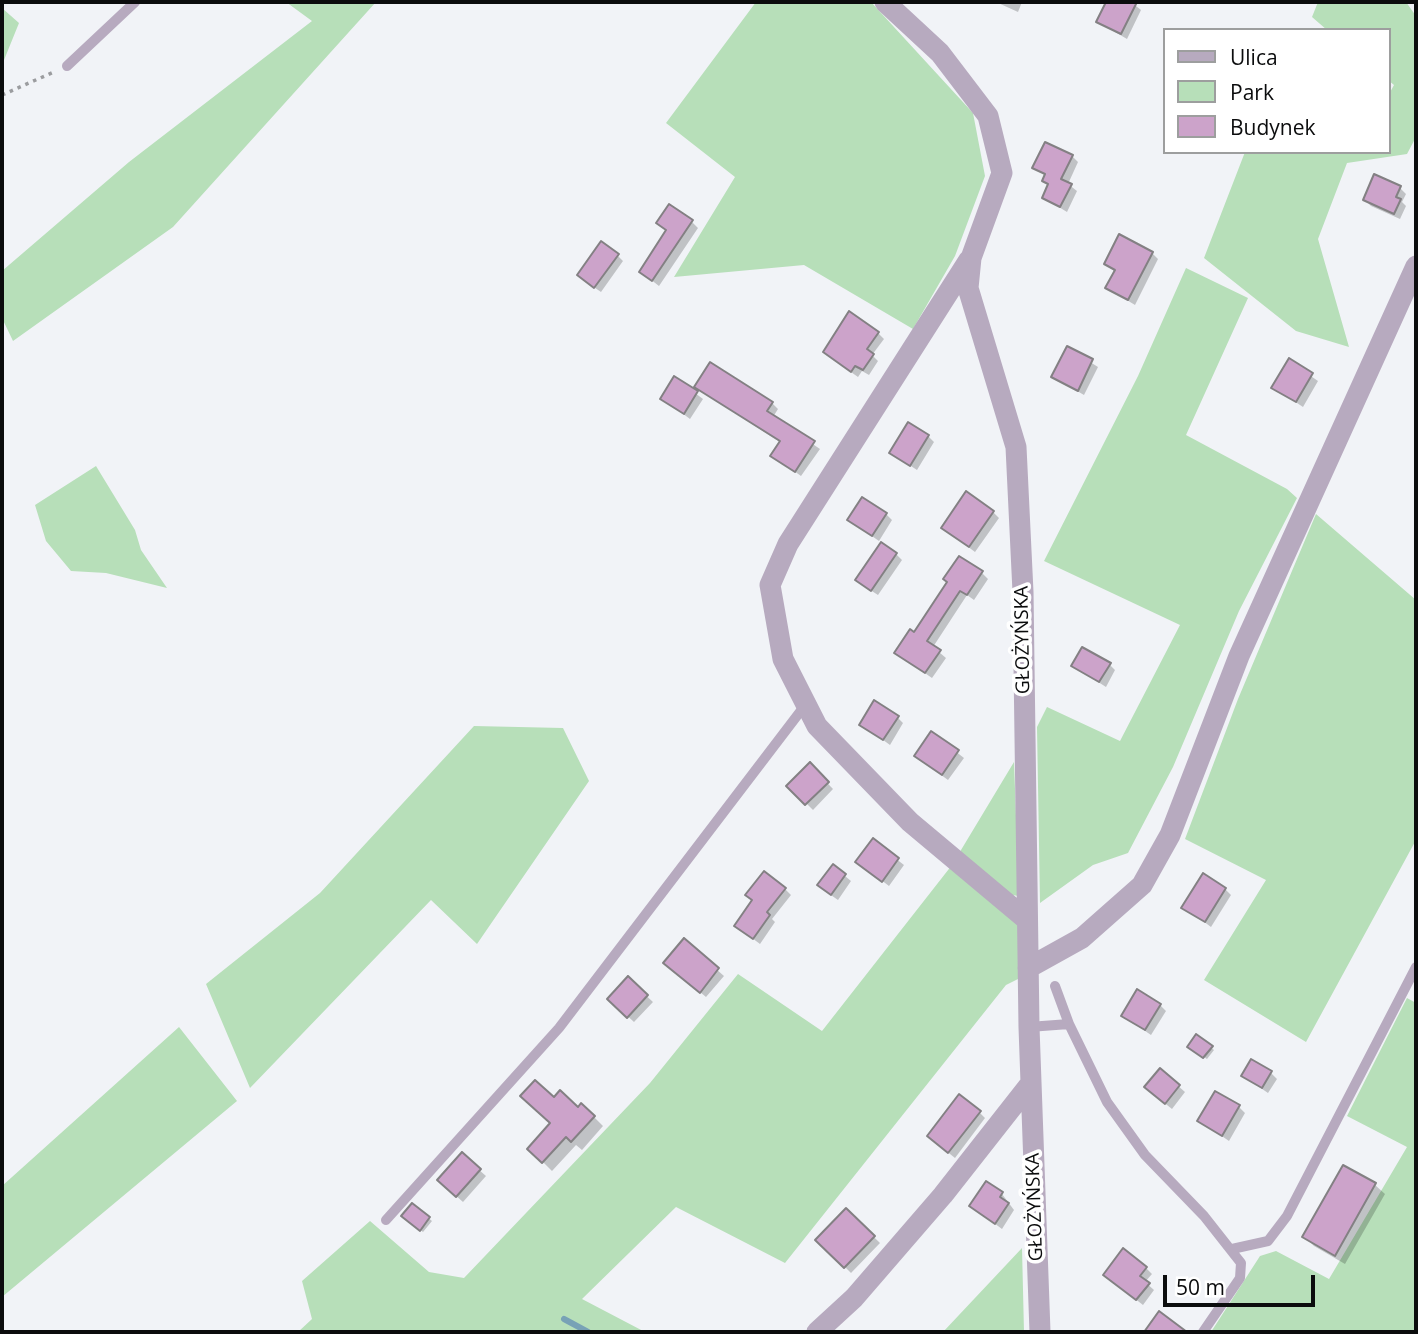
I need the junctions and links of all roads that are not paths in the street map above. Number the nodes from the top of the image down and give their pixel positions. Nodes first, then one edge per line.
1 (135, 2) edge
2 (885, 2) edge
3 (67, 66) road end
4 (971, 258) junction
5 (1416, 266) edge
6 (806, 704) junction
7 (1027, 920) junction
8 (1416, 967) edge
9 (1028, 968) junction
10 (1055, 986) dead end
11 (1069, 1024) junction
12 (1029, 1027) junction
13 (1031, 1083) junction
14 (386, 1220) dead end
15 (1232, 1249) junction
16 (817, 1332) edge
17 (1040, 1332) edge
18 (1202, 1332) edge

1 - 3 lane
2 - 4 street, GŁOŻYŃSKA
4 - 6 street
4 - 7 street, GŁOŻYŃSKA
5 - 9 street
6 - 7 street
6 - 14 lane
7 - 9 street, GŁOŻYŃSKA
8 - 15 lane
9 - 12 street, GŁOŻYŃSKA
10 - 11 lane
11 - 12 lane
11 - 15 lane
12 - 13 street, GŁOŻYŃSKA
13 - 16 street
13 - 17 street, GŁOŻYŃSKA
15 - 18 lane

